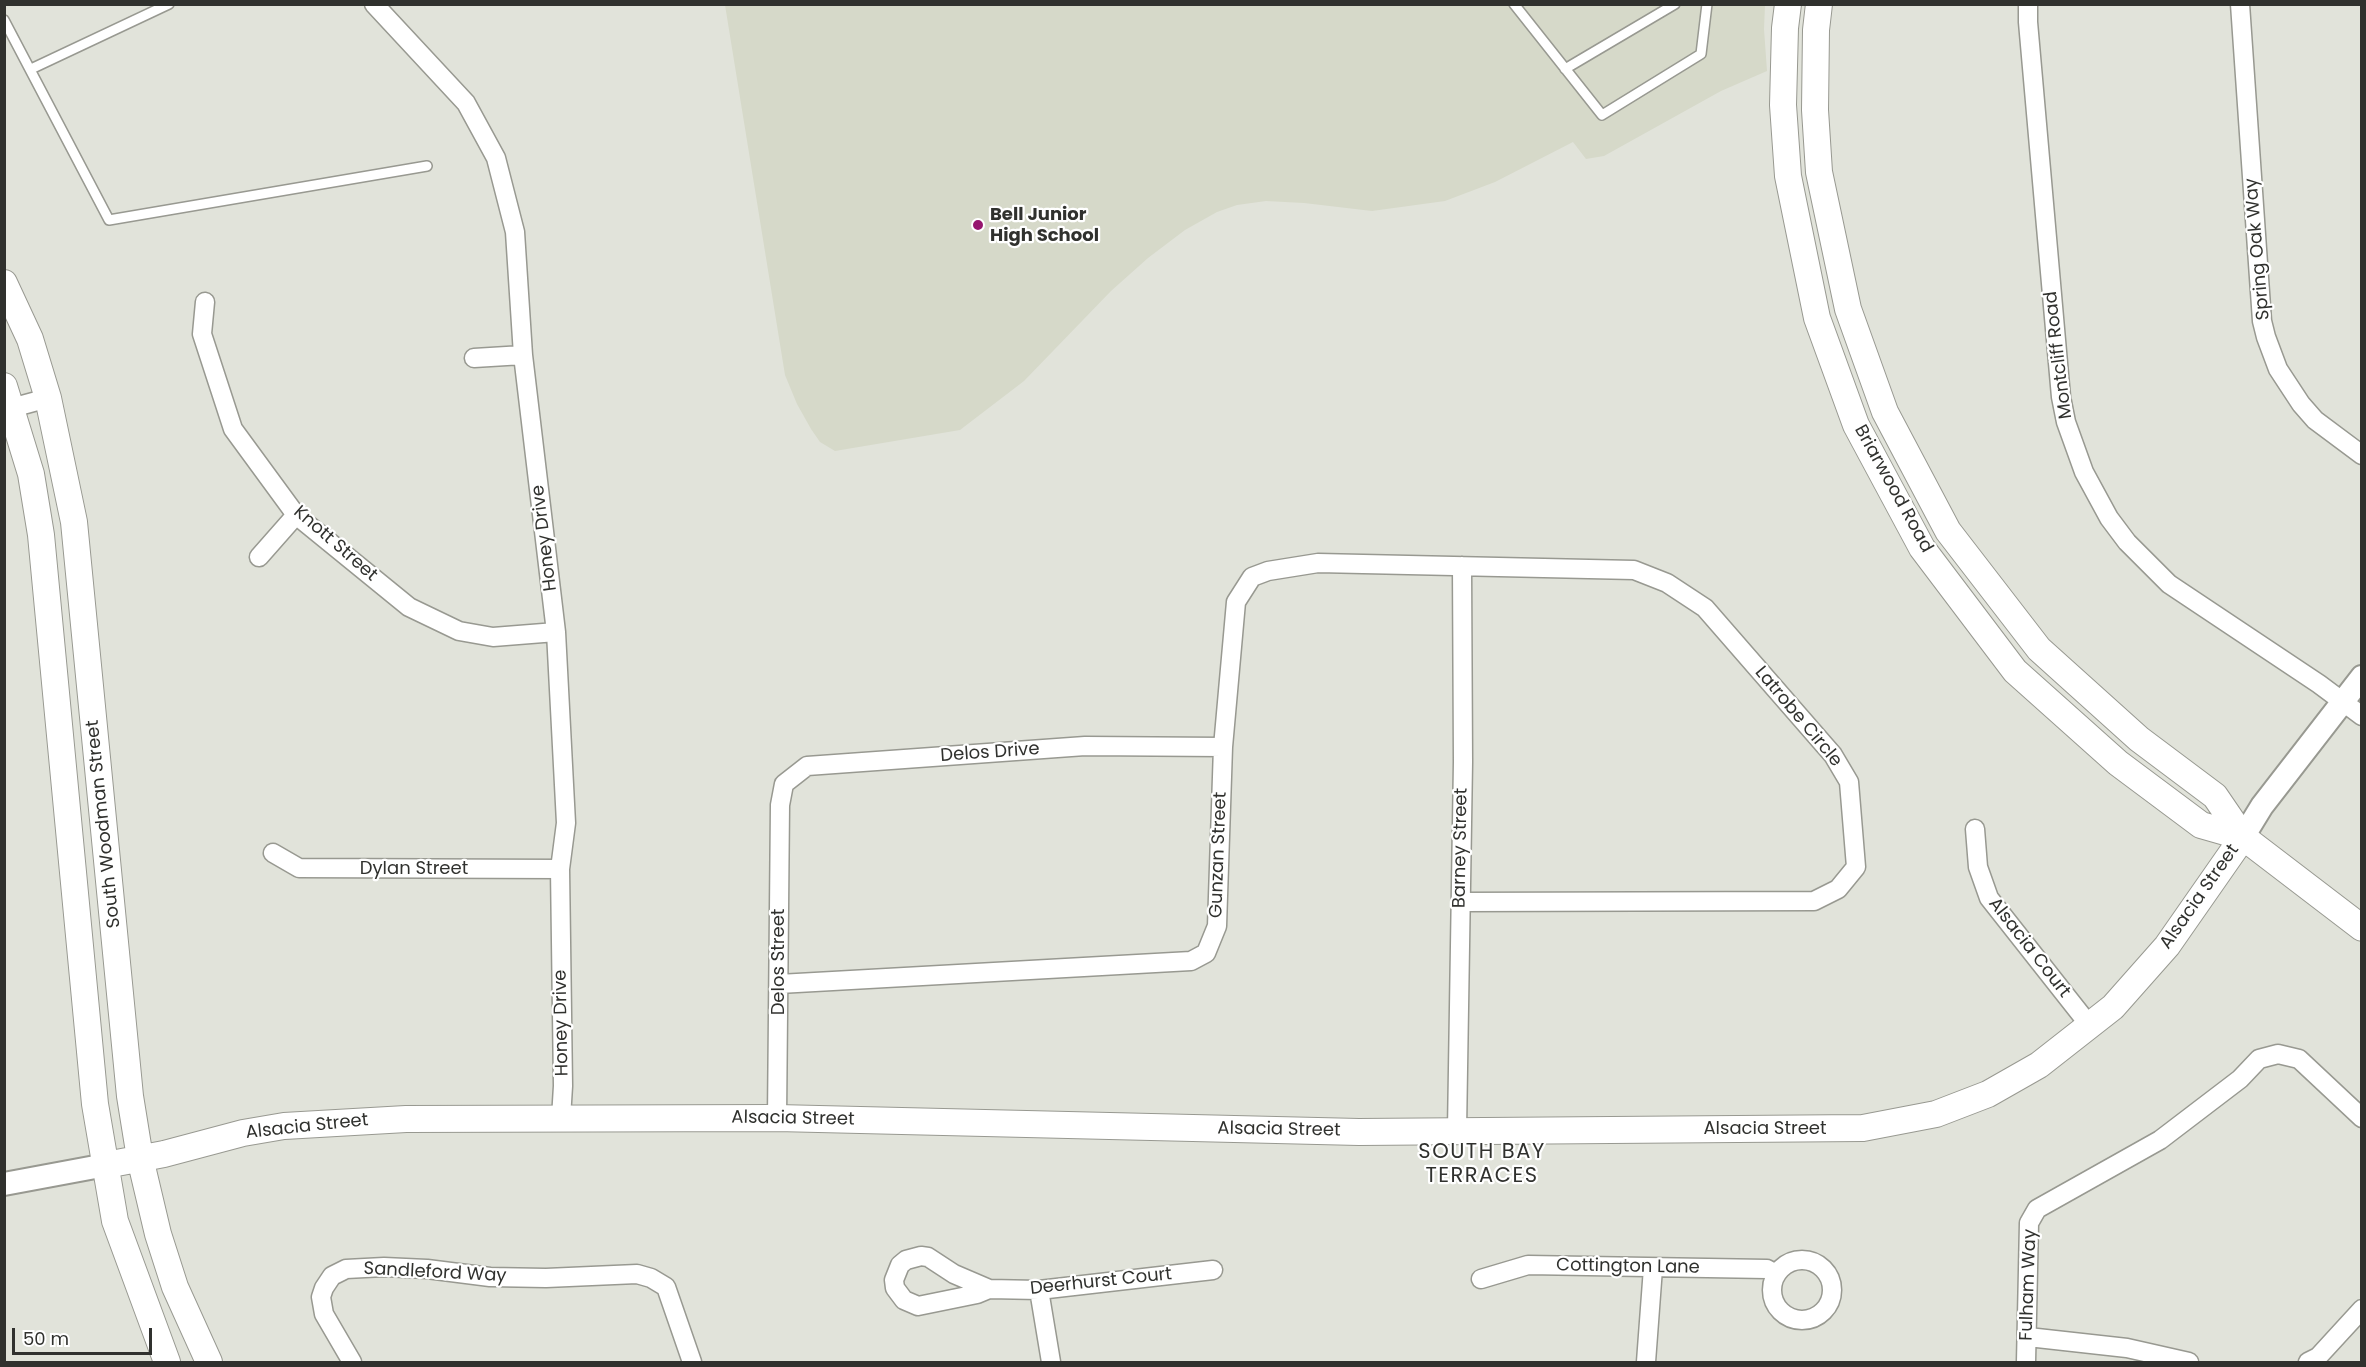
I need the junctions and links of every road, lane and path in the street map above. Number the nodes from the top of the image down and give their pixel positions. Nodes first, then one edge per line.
1 (169, 4) edge
2 (374, 4) edge
3 (1514, 4) edge
4 (1675, 4) edge
5 (1707, 4) edge
6 (1819, 4) edge
7 (2028, 4) edge
8 (2240, 4) edge
9 (1786, 16) edge
10 (4, 20) edge
11 (31, 69) junction
12 (1565, 69) junction
13 (1816, 113) junction
14 (427, 166) dead end
15 (4, 283) edge
16 (205, 302) dead end
17 (523, 355) junction
18 (474, 358) dead end
19 (48, 398) junction
20 (7, 402) edge
21 (2361, 455) edge
22 (296, 514) junction
23 (259, 557) dead end
24 (1318, 563) joint
25 (1462, 566) junction
26 (556, 632) junction
27 (2361, 677) edge
28 (2342, 701) junction
29 (2361, 716) edge
30 (1223, 747) junction
31 (780, 805) joint
32 (1975, 829) dead end
33 (2242, 837) junction
34 (273, 853) dead end
35 (560, 869) junction
36 (1461, 902) junction
37 (2361, 928) edge
38 (779, 984) junction
39 (2090, 1026) junction
40 (561, 1118) junction
41 (777, 1118) junction
42 (2361, 1118) edge
43 (1457, 1130) junction
44 (140, 1158) junction
45 (106, 1165) junction
46 (4, 1185) edge
47 (1653, 1268) junction
48 (1213, 1270) dead end
49 (1776, 1274) dead end
50 (1481, 1279) dead end
51 (988, 1289) junction
52 (1039, 1290) junction
53 (2361, 1310) edge
54 (2028, 1337) junction
55 (167, 1362) edge
56 (209, 1362) edge
57 (352, 1362) edge
58 (692, 1362) edge
59 (1051, 1362) edge
60 (1646, 1362) edge
61 (2026, 1362) edge
62 (2189, 1362) edge
63 (2307, 1362) edge

1 - 11 lane
2 - 17 street, Honey Drive
3 - 12 lane
4 - 12 lane
5 - 12 lane
6 - 13 main road, Briarwood Road
7 - 28 street, Montcliff Road
8 - 21 street, Spring Oak Way
9 - 13 main road
9 - 33 main road, Briarwood Road
10 - 11 lane
11 - 14 lane
13 - 33 main road, Briarwood Road
15 - 19 main road, South Woodman Street
16 - 22 street, Knott Street
17 - 18 street
17 - 26 street, Honey Drive
19 - 20 street
19 - 44 main road, South Woodman Street
20 - 45 main road, South Woodman Street
22 - 23 street
22 - 26 street, Knott Street
24 - 25 street, Latrobe Circle
24 - 30 street, Gunzan Street
25 - 36 street, Barney Street
25 - 36 street, Latrobe Circle
26 - 35 street, Honey Drive
27 - 28 street, Alsacia Street
28 - 29 street, Montcliff Road
28 - 33 street, Alsacia Street
30 - 31 street, Delos Drive
30 - 38 street, Gunzan Street
31 - 38 street, Delos Street
32 - 39 street, Alsacia Court
33 - 37 main road, Briarwood Road
33 - 39 main road, Alsacia Street
34 - 35 street, Dylan Street
35 - 40 street, Honey Drive
36 - 43 street, Barney Street
38 - 41 street, Delos Street
39 - 43 main road, Alsacia Street
40 - 41 main road, Alsacia Street
40 - 44 main road, Alsacia Street
41 - 43 main road, Alsacia Street
42 - 54 street, Fulham Way
44 - 45 main road, Alsacia Street
44 - 56 main road, South Woodman Street
45 - 46 street, Alsacia Street
45 - 55 main road, South Woodman Street
47 - 49 street, Cottington Lane
47 - 50 street, Cottington Lane
47 - 60 street
48 - 52 street, Deerhurst Court
51 - 51 street
51 - 52 street, Deerhurst Court
52 - 59 street
53 - 63 street
54 - 61 street, Fulham Way
54 - 62 street
57 - 58 street, Sandleford Way

